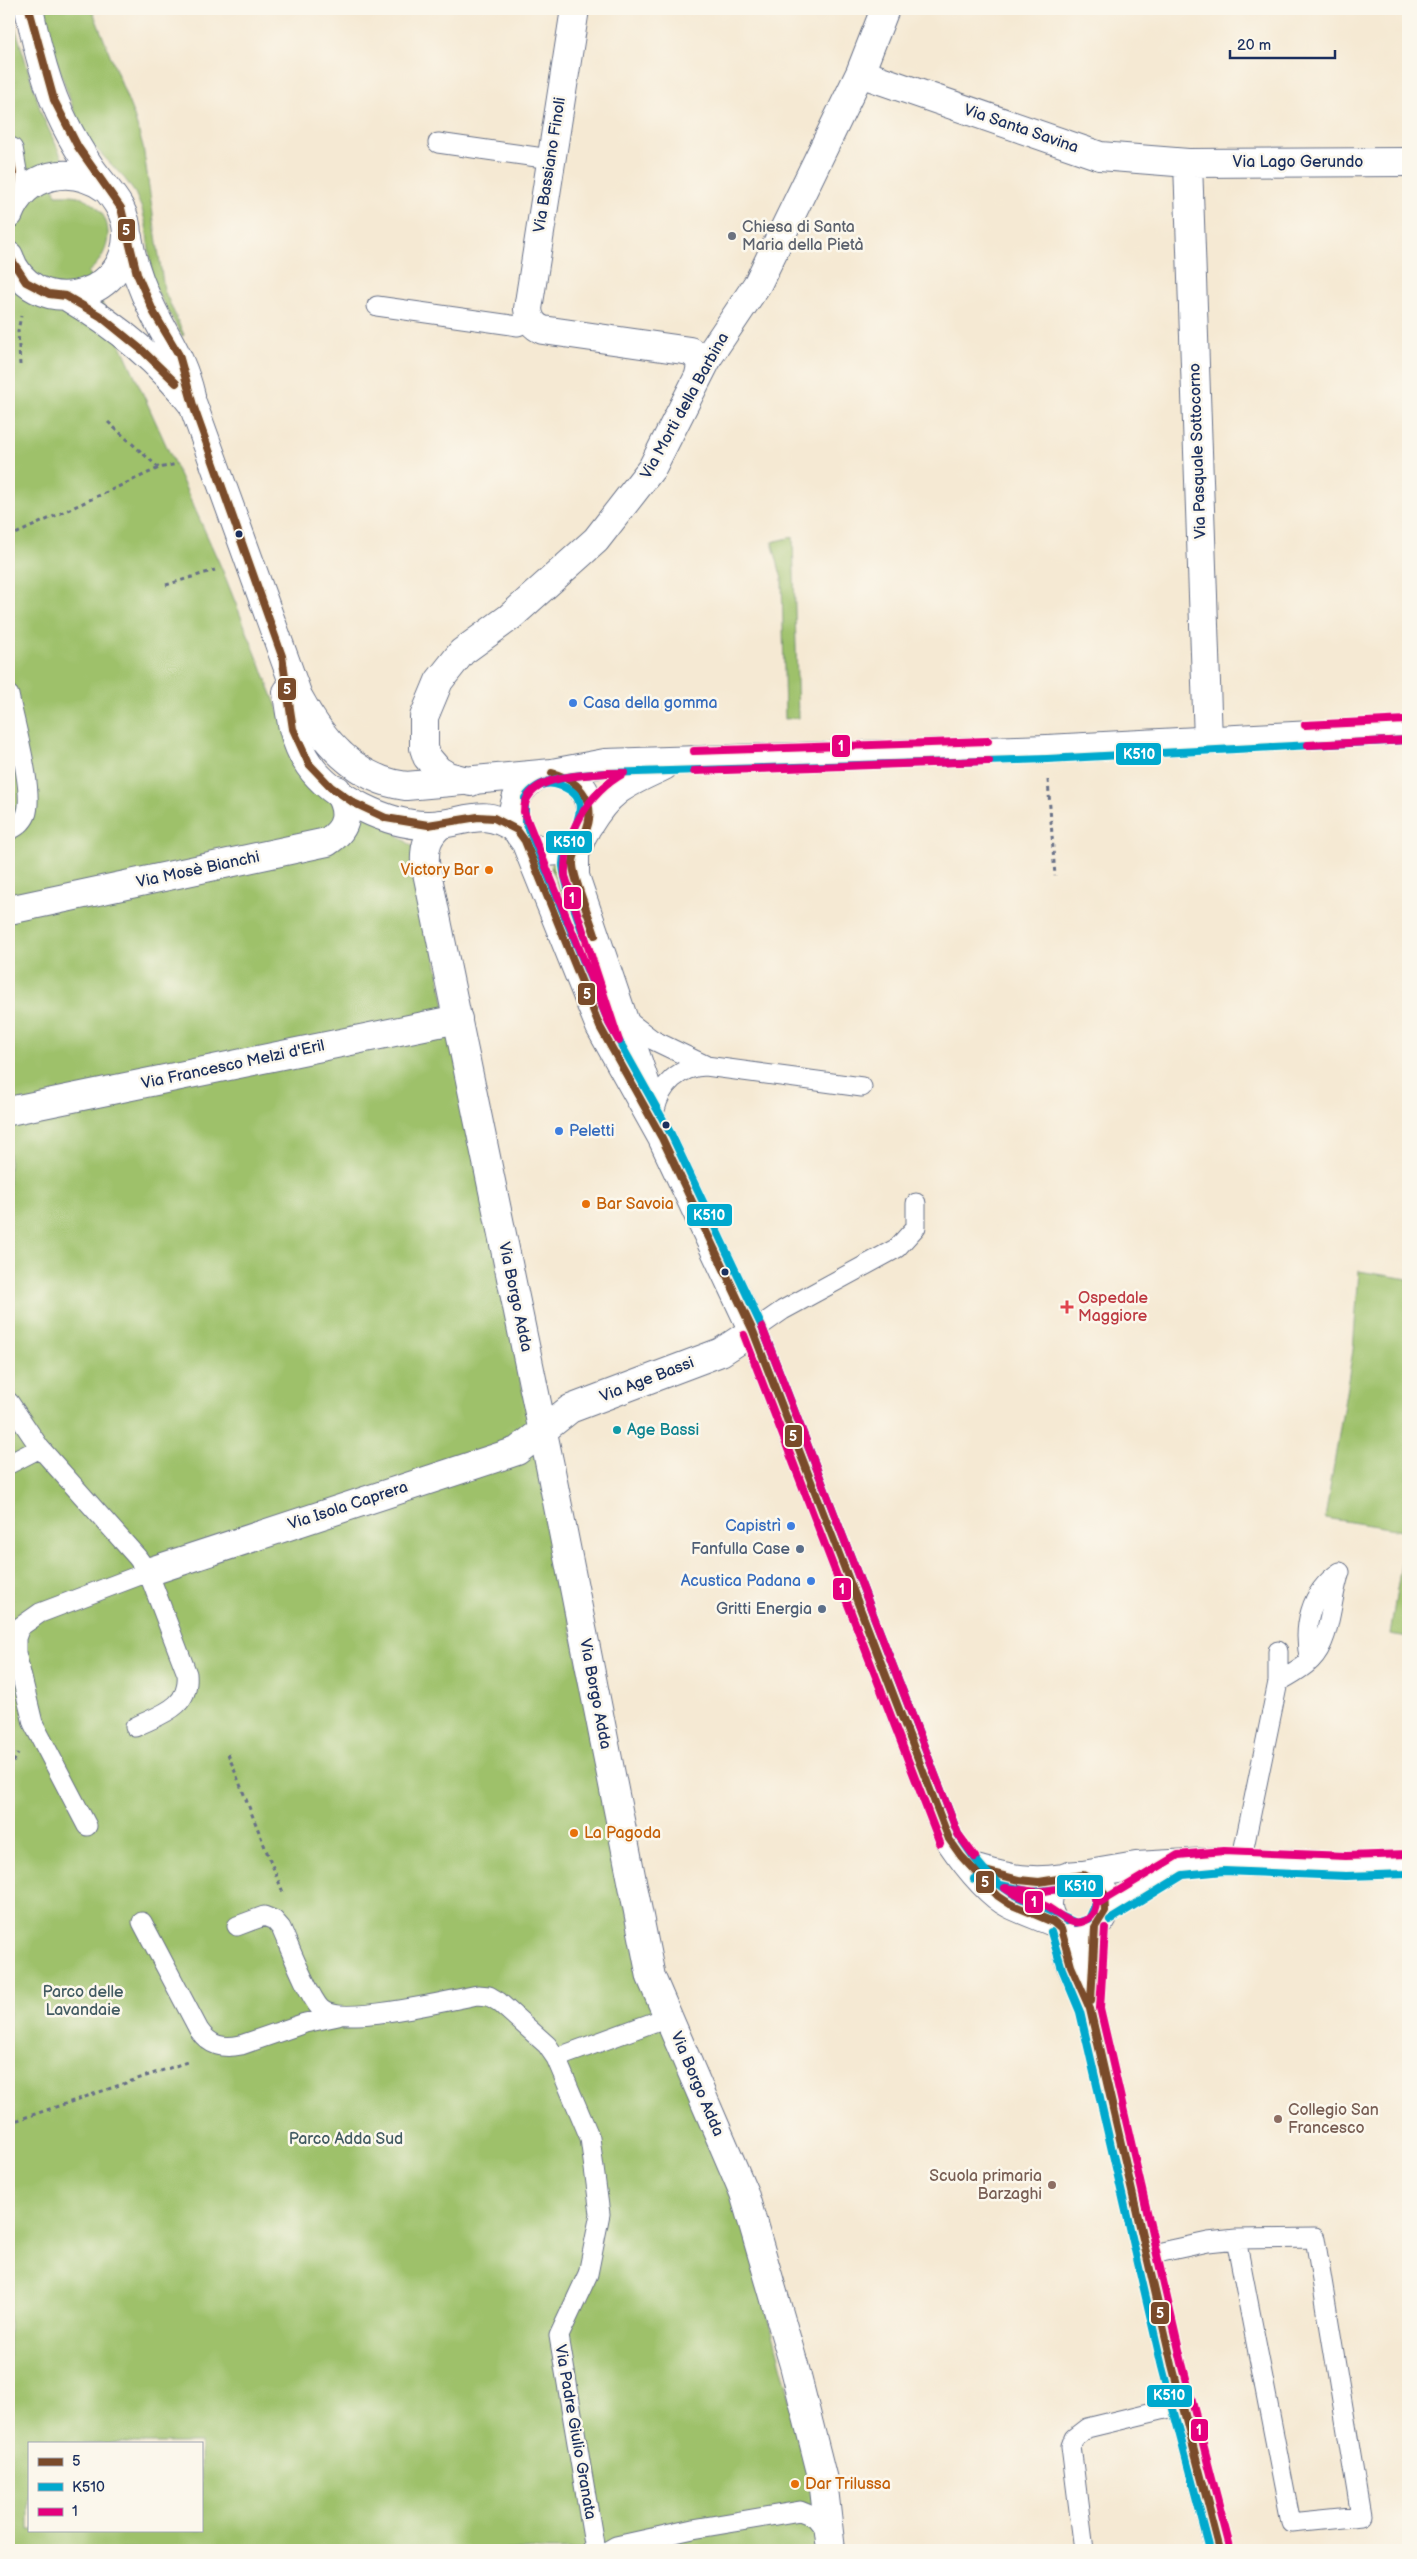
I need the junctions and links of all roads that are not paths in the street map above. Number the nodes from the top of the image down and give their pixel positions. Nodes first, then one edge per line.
1 (29, 9) edge
2 (574, 9) edge
3 (885, 9) edge
4 (860, 73) junction
5 (438, 143) dead end
6 (9, 151) edge
7 (552, 159) junction
8 (1408, 162) edge
9 (1188, 163) junction
10 (106, 188) junction
11 (9, 213) edge
12 (127, 233) junction
13 (9, 256) edge
14 (9, 286) edge
15 (37, 289) junction
16 (66, 296) junction
17 (377, 306) dead end
18 (531, 321) junction
19 (699, 375) junction
20 (193, 405) junction
21 (282, 656) junction
22 (9, 696) edge
23 (1408, 730) edge
24 (1208, 740) junction
25 (672, 762) junction
26 (545, 774) junction
27 (471, 782) junction
28 (337, 790) junction
29 (441, 824) junction
30 (9, 830) edge
31 (585, 832) junction
32 (521, 836) junction
33 (9, 910) edge
34 (623, 1018) junction
35 (458, 1019) junction
36 (706, 1066) junction
37 (862, 1087) dead end
38 (655, 1110) junction
39 (9, 1111) edge
40 (662, 1138) junction
41 (916, 1203) dead end
42 (753, 1331) junction
43 (9, 1402) edge
44 (543, 1430) junction
45 (40, 1448) junction
46 (9, 1464) edge
47 (148, 1572) junction
48 (40, 1613) junction
49 (9, 1624) edge
50 (1278, 1651) dead end
51 (1310, 1662) dead end
52 (1278, 1682) junction
53 (135, 1727) dead end
54 (87, 1826) dead end
55 (1241, 1862) junction
56 (1408, 1864) edge
57 (1180, 1865) junction
58 (972, 1868) junction
59 (1073, 1877) junction
60 (1100, 1919) junction
61 (142, 1922) dead end
62 (1057, 1925) junction
63 (238, 1926) dead end
64 (1090, 2009) junction
65 (338, 2016) junction
66 (668, 2017) junction
67 (556, 2058) junction
68 (1236, 2239) junction
69 (1148, 2255) junction
70 (1182, 2404) junction
71 (830, 2542) edge
72 (595, 2550) edge
73 (609, 2550) edge
74 (1084, 2550) edge
75 (1220, 2550) edge

1 - 10 street
2 - 7 street, Via Bassiano Finoli
3 - 4 street, Via Morti della Barbina
4 - 9 street, Via Santa Savina
4 - 19 street, Via Morti della Barbina
5 - 7 lane
6 - 11 street
7 - 18 street, Via Bassiano Finoli
8 - 9 street, Via Lago Gerundo
9 - 24 street, Via Pasquale Sottocorno
10 - 11 street
10 - 12 street
12 - 16 street
12 - 20 street
13 - 15 street
14 - 15 lane
15 - 16 street
16 - 20 street
17 - 18 lane
18 - 19 street
19 - 27 street, Via Morti della Barbina
20 - 21 street
21 - 27 street
21 - 28 street
22 - 30 lane
23 - 24 street
24 - 25 street
25 - 26 street
25 - 31 street
26 - 27 street
26 - 31 street
26 - 32 street
28 - 29 street
28 - 33 street, Via Mosè Bianchi
29 - 32 street
29 - 35 street, Via Borgo Adda
31 - 32 street
31 - 34 street
32 - 40 street
34 - 36 lane
34 - 38 street
35 - 39 street, Via Francesco Melzi d'Eril
35 - 44 street, Via Borgo Adda
36 - 37 lane
36 - 38 lane
38 - 40 street
40 - 42 street
41 - 42 lane
42 - 44 street, Via Age Bassi
42 - 58 street
43 - 45 lane
44 - 47 street, Via Isola Caprera
44 - 66 street, Via Borgo Adda
45 - 46 lane
45 - 47 lane
47 - 48 lane
47 - 53 lane
48 - 49 lane
48 - 54 lane
50 - 52 lane
51 - 52 lane
52 - 55 lane
55 - 56 street
55 - 57 street
57 - 59 street
57 - 60 street
58 - 59 street
58 - 62 street
59 - 60 street
59 - 62 street
60 - 62 street
60 - 64 street
61 - 65 lane
62 - 64 street
63 - 65 lane
64 - 69 street
65 - 67 lane, Via Padre Giulio Granata
66 - 67 lane
66 - 71 street, Via Borgo Adda
67 - 72 lane, Via Padre Giulio Granata
68 - 68 lane
68 - 69 lane
69 - 70 street
70 - 74 lane
70 - 75 street
71 - 73 lane

